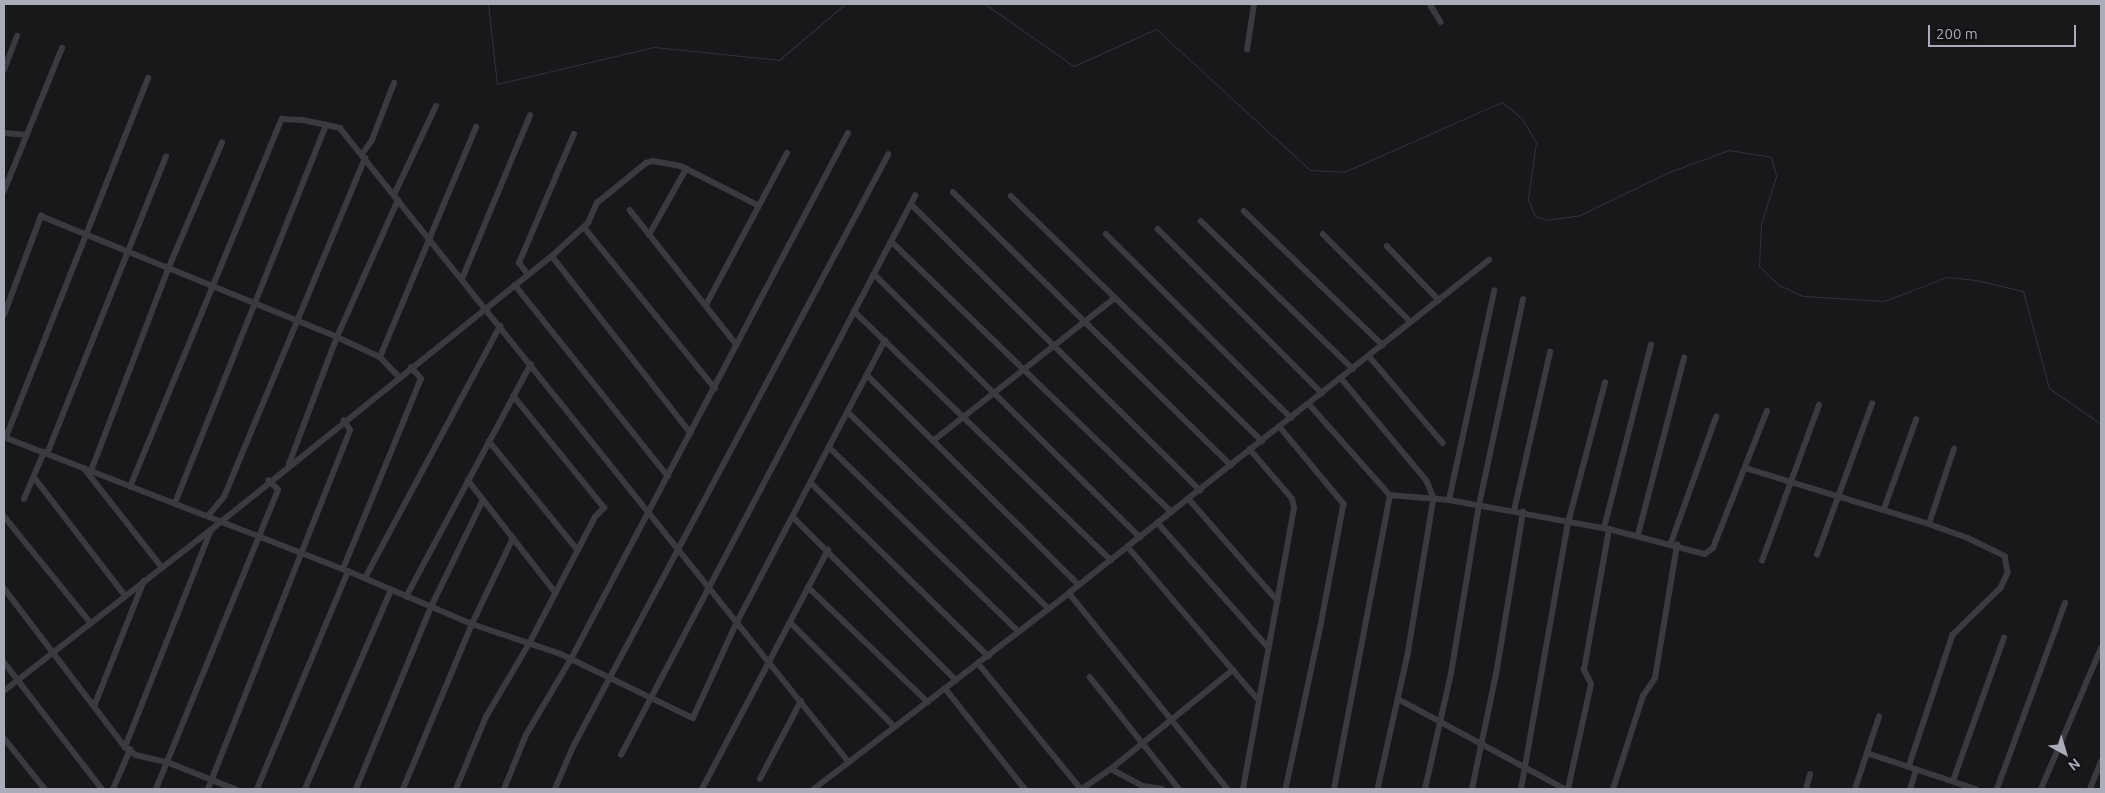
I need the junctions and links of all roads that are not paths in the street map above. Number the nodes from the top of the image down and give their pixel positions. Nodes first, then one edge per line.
1 (1254, 4) edge
2 (1430, 4) edge
3 (1441, 22) dead end
4 (17, 36) dead end
5 (62, 48) dead end
6 (1247, 50) dead end
7 (4, 70) edge
8 (148, 78) dead end
9 (394, 83) dead end
10 (436, 106) dead end
11 (530, 116) dead end
12 (326, 125) junction
13 (476, 127) dead end
14 (848, 133) dead end
15 (4, 134) edge
16 (574, 134) dead end
17 (25, 135) junction
18 (222, 143) dead end
19 (788, 153) dead end
20 (888, 155) dead end
21 (363, 156) junction
22 (166, 157) dead end
23 (686, 169) junction
24 (4, 191) edge
25 (953, 192) dead end
26 (915, 196) dead end
27 (1011, 196) dead end
28 (396, 197) junction
29 (911, 204) junction
30 (758, 205) junction
31 (630, 210) dead end
32 (1244, 211) dead end
33 (1201, 220) dead end
34 (584, 227) junction
35 (1158, 229) dead end
36 (86, 233) junction
37 (1106, 234) dead end
38 (1323, 234) dead end
39 (649, 235) junction
40 (429, 238) junction
41 (891, 241) junction
42 (1387, 246) dead end
43 (130, 250) junction
44 (552, 256) junction
45 (1489, 260) dead end
46 (169, 267) junction
47 (874, 274) junction
48 (528, 275) junction
49 (462, 279) junction
50 (515, 285) junction
51 (212, 286) junction
52 (1494, 292) dead end
53 (1115, 298) junction
54 (1440, 300) junction
55 (1524, 300) dead end
56 (256, 304) junction
57 (706, 306) junction
58 (486, 308) junction
59 (854, 311) junction
60 (4, 315) edge
61 (296, 320) junction
62 (1085, 321) junction
63 (1411, 322) junction
64 (500, 326) junction
65 (337, 337) junction
66 (886, 340) junction
67 (737, 344) junction
68 (1651, 344) dead end
69 (1054, 345) junction
70 (1383, 345) junction
71 (1550, 352) dead end
72 (1369, 356) junction
73 (380, 357) junction
74 (1684, 358) dead end
75 (531, 364) junction
76 (412, 368) junction
77 (1353, 368) junction
78 (1024, 369) junction
79 (867, 375) junction
80 (399, 378) junction
81 (1341, 378) junction
82 (1605, 383) dead end
83 (715, 388) junction
84 (993, 393) junction
85 (1322, 393) junction
86 (513, 396) junction
87 (1309, 404) junction
88 (1872, 404) dead end
89 (1819, 405) dead end
90 (1767, 411) dead end
91 (848, 412) junction
92 (964, 416) junction
93 (1716, 417) dead end
94 (1291, 418) junction
95 (1916, 420) dead end
96 (344, 422) junction
97 (1280, 427) junction
98 (691, 433) junction
99 (5, 437) edge
100 (489, 441) junction
101 (932, 441) junction
102 (1262, 441) junction
103 (1443, 443) dead end
104 (829, 447) junction
105 (1954, 449) dead end
106 (1250, 450) junction
107 (46, 453) junction
108 (289, 465) junction
109 (1231, 465) junction
110 (84, 468) junction
111 (1745, 468) junction
112 (91, 471) junction
113 (668, 476) junction
114 (34, 478) junction
115 (468, 480) junction
116 (269, 481) junction
117 (1790, 482) junction
118 (810, 483) junction
119 (130, 487) junction
120 (1200, 490) junction
121 (1390, 495) junction
122 (1838, 496) junction
123 (1434, 498) junction
124 (24, 499) dead end
125 (1188, 499) junction
126 (483, 500) junction
127 (1449, 500) junction
128 (175, 503) junction
129 (1480, 505) junction
130 (1884, 509) junction
131 (1514, 511) junction
132 (649, 512) junction
133 (1172, 512) junction
134 (1522, 512) junction
135 (4, 516) edge
136 (208, 516) junction
137 (793, 517) junction
138 (219, 520) junction
139 (1158, 523) junction
140 (1568, 523) junction
141 (1929, 524) junction
142 (1607, 528) junction
143 (211, 530) junction
144 (1638, 535) junction
145 (260, 537) junction
146 (1140, 537) junction
147 (513, 538) junction
148 (1671, 543) junction
149 (1677, 545) junction
150 (1128, 547) junction
151 (678, 548) junction
152 (578, 550) junction
153 (828, 550) junction
154 (302, 553) junction
155 (1817, 555) dead end
156 (1111, 560) junction
157 (1762, 561) dead end
158 (162, 567) junction
159 (346, 570) junction
160 (365, 578) junction
161 (145, 579) junction
162 (1079, 585) junction
163 (709, 587) junction
164 (808, 587) junction
165 (4, 588) edge
166 (391, 590) junction
167 (556, 593) junction
168 (1069, 593) junction
169 (125, 595) junction
170 (406, 597) junction
171 (1278, 601) junction
172 (2065, 603) dead end
173 (431, 607) junction
174 (1049, 609) junction
175 (90, 622) junction
176 (737, 622) junction
177 (790, 622) junction
178 (472, 624) junction
179 (1019, 632) junction
180 (2004, 638) dead end
181 (530, 642) junction
182 (1269, 648) junction
183 (2101, 648) edge
184 (54, 651) junction
185 (988, 656) junction
186 (571, 659) junction
187 (4, 662) edge
188 (769, 662) junction
189 (978, 663) junction
190 (1233, 670) junction
191 (1090, 677) dead end
192 (610, 678) junction
193 (18, 680) junction
194 (956, 680) junction
195 (946, 688) junction
196 (4, 691) edge
197 (651, 698) junction
198 (1258, 699) junction
199 (1398, 699) junction
200 (801, 701) junction
201 (928, 702) junction
202 (94, 704) junction
203 (1879, 718) dead end
204 (1172, 720) junction
205 (1441, 721) junction
206 (895, 727) junction
207 (4, 738) edge
208 (1143, 743) junction
209 (1481, 743) junction
210 (127, 749) junction
211 (1867, 753) junction
212 (621, 755) dead end
213 (167, 762) junction
214 (849, 762) junction
215 (2101, 762) edge
216 (1525, 768) junction
217 (1910, 768) junction
218 (1111, 770) junction
219 (1916, 770) junction
220 (1810, 775) dead end
221 (760, 779) dead end
222 (212, 780) junction
223 (1955, 784) edge
224 (45, 789) edge
225 (102, 789) edge
226 (114, 789) edge
227 (156, 789) edge
228 (208, 789) edge
229 (235, 789) edge
230 (257, 789) edge
231 (305, 789) edge
232 (356, 789) edge
233 (403, 789) edge
234 (456, 789) edge
235 (504, 789) edge
236 (555, 789) edge
237 (702, 789) edge
238 (814, 789) edge
239 (1026, 789) edge
240 (1081, 789) edge
241 (1162, 789) edge
242 (1180, 789) edge
243 (1228, 789) edge
244 (1244, 789) edge
245 (1286, 789) edge
246 (1334, 789) edge
247 (1378, 789) edge
248 (1425, 789) edge
249 (1472, 789) edge
250 (1521, 789) edge
251 (1567, 789) edge
252 (1613, 789) edge
253 (1806, 789) edge
254 (1855, 789) edge
255 (1910, 789) edge
256 (1976, 789) edge
257 (1997, 789) edge
258 (2040, 789) edge
259 (2090, 789) edge

1 - 6 street
2 - 3 street
4 - 7 street
5 - 17 street
8 - 36 street
9 - 21 street
10 - 28 street
11 - 49 street
12 - 21 street
12 - 51 street
12 - 56 street
13 - 40 street
14 - 67 street
15 - 17 street
16 - 48 street
17 - 24 street
18 - 46 street
19 - 30 street
20 - 151 street
21 - 28 street
21 - 61 street
22 - 43 street
23 - 30 street
23 - 34 street
23 - 39 street
25 - 62 street
26 - 29 street
27 - 53 street
28 - 40 street
28 - 65 street
29 - 41 street
29 - 69 street
30 - 57 street
31 - 39 street
32 - 70 street
33 - 77 street
34 - 44 street
34 - 83 street
35 - 85 street
36 - 43 street
36 - 60 street
36 - 99 street
37 - 94 street
38 - 63 street
39 - 57 street
40 - 49 street
40 - 73 street
41 - 47 street
41 - 78 street
42 - 54 street
43 - 46 street
43 - 107 street
44 - 48 street
44 - 98 street
45 - 54 street
46 - 51 street
46 - 112 street
47 - 59 street
47 - 84 street
48 - 50 street
49 - 58 street
50 - 58 street
50 - 113 street
51 - 56 street
51 - 119 street
52 - 127 street
53 - 62 street
53 - 102 street
54 - 63 street
55 - 129 street
56 - 61 street
56 - 128 street
57 - 67 street
58 - 64 street
58 - 76 street
59 - 66 street
59 - 163 street
61 - 65 street
61 - 136 street
62 - 69 street
62 - 109 street
63 - 70 street
64 - 75 street
64 - 160 street
65 - 73 street
65 - 108 street
66 - 79 street
66 - 92 street
67 - 83 street
68 - 142 street
69 - 78 street
69 - 120 street
70 - 72 street
71 - 131 street
72 - 77 street
72 - 103 street
73 - 80 street
74 - 144 street
75 - 86 street
75 - 132 street
76 - 80 street
76 - 159 street
77 - 81 street
78 - 84 street
78 - 133 street
79 - 91 street
79 - 101 street
80 - 96 street
81 - 85 street
81 - 123 street
82 - 140 street
83 - 98 street
84 - 92 street
84 - 146 street
85 - 87 street
86 - 100 street
86 - 152 street
87 - 94 street
87 - 121 street
88 - 122 street
89 - 117 street
90 - 111 street
91 - 104 street
91 - 174 street
92 - 101 street
92 - 156 street
93 - 148 street
94 - 97 street
95 - 130 street
96 - 108 street
96 - 154 street
97 - 102 street
97 - 245 street
98 - 113 street
99 - 107 street
100 - 115 street
100 - 152 street
101 - 162 street
102 - 106 street
104 - 118 street
104 - 179 street
105 - 141 street
106 - 109 street
106 - 171 street
107 - 110 street
107 - 114 street
108 - 116 street
109 - 120 street
110 - 112 street
110 - 158 street
111 - 117 street
111 - 149 street
112 - 119 street
113 - 132 street
114 - 124 street
114 - 169 street
115 - 126 street
115 - 170 street
116 - 138 street
116 - 145 street
117 - 122 street
117 - 157 street
118 - 137 street
118 - 185 street
119 - 128 street
120 - 125 street
121 - 123 street
121 - 246 street
122 - 130 street
122 - 155 street
123 - 127 street
123 - 199 street
125 - 133 street
125 - 171 street
126 - 147 street
126 - 173 street
127 - 129 street
128 - 136 street
129 - 131 street
129 - 205 street
130 - 141 street
131 - 134 street
132 - 151 street
132 - 186 street
133 - 139 street
134 - 140 street
134 - 209 street
135 - 175 street
136 - 138 street
137 - 153 street
137 - 176 street
138 - 143 street
138 - 145 street
139 - 146 street
139 - 182 street
140 - 142 street
140 - 216 street
141 - 217 street
142 - 144 street
142 - 251 street
143 - 158 street
143 - 210 street
144 - 148 street
145 - 154 street
145 - 213 street
146 - 150 street
147 - 167 street
147 - 178 street
148 - 149 street
149 - 252 street
150 - 156 street
150 - 190 street
151 - 163 street
151 - 192 street
152 - 167 street
153 - 164 street
153 - 194 street
154 - 159 street
154 - 222 street
156 - 162 street
158 - 161 street
159 - 160 street
159 - 230 street
160 - 166 street
161 - 169 street
161 - 202 street
162 - 168 street
163 - 176 street
163 - 197 street
164 - 177 street
164 - 201 street
165 - 184 street
166 - 170 street
166 - 231 street
167 - 181 street
168 - 174 street
168 - 204 street
169 - 175 street
170 - 173 street
171 - 182 street
172 - 257 street
173 - 178 street
173 - 232 street
174 - 179 street
175 - 184 street
176 - 188 street
176 - 197 street
177 - 188 street
177 - 206 street
178 - 181 street
178 - 233 street
179 - 185 street
180 - 223 street
181 - 186 street
181 - 234 street
182 - 198 street
183 - 258 street
184 - 193 street
184 - 202 street
185 - 189 street
186 - 192 street
186 - 235 street
187 - 193 street
188 - 200 street
188 - 237 street
189 - 194 street
189 - 240 street
190 - 198 street
190 - 204 street
191 - 208 street
192 - 197 street
192 - 236 street
193 - 196 street
193 - 225 street
194 - 195 street
195 - 201 street
195 - 239 street
197 - 212 street
198 - 244 street
199 - 205 street
199 - 247 street
200 - 214 street
200 - 221 street
201 - 206 street
202 - 210 street
203 - 211 street
204 - 208 street
204 - 243 street
205 - 209 street
205 - 248 street
206 - 214 street
207 - 224 street
208 - 218 street
208 - 242 street
209 - 216 street
209 - 249 street
210 - 213 street
210 - 226 street
211 - 217 street
211 - 254 street
213 - 222 street
213 - 227 street
214 - 238 street
215 - 259 street
216 - 250 street
216 - 251 street
217 - 219 street
218 - 240 street
218 - 241 street
219 - 223 street
219 - 255 street
220 - 253 street
222 - 228 street
222 - 229 street
223 - 256 street

